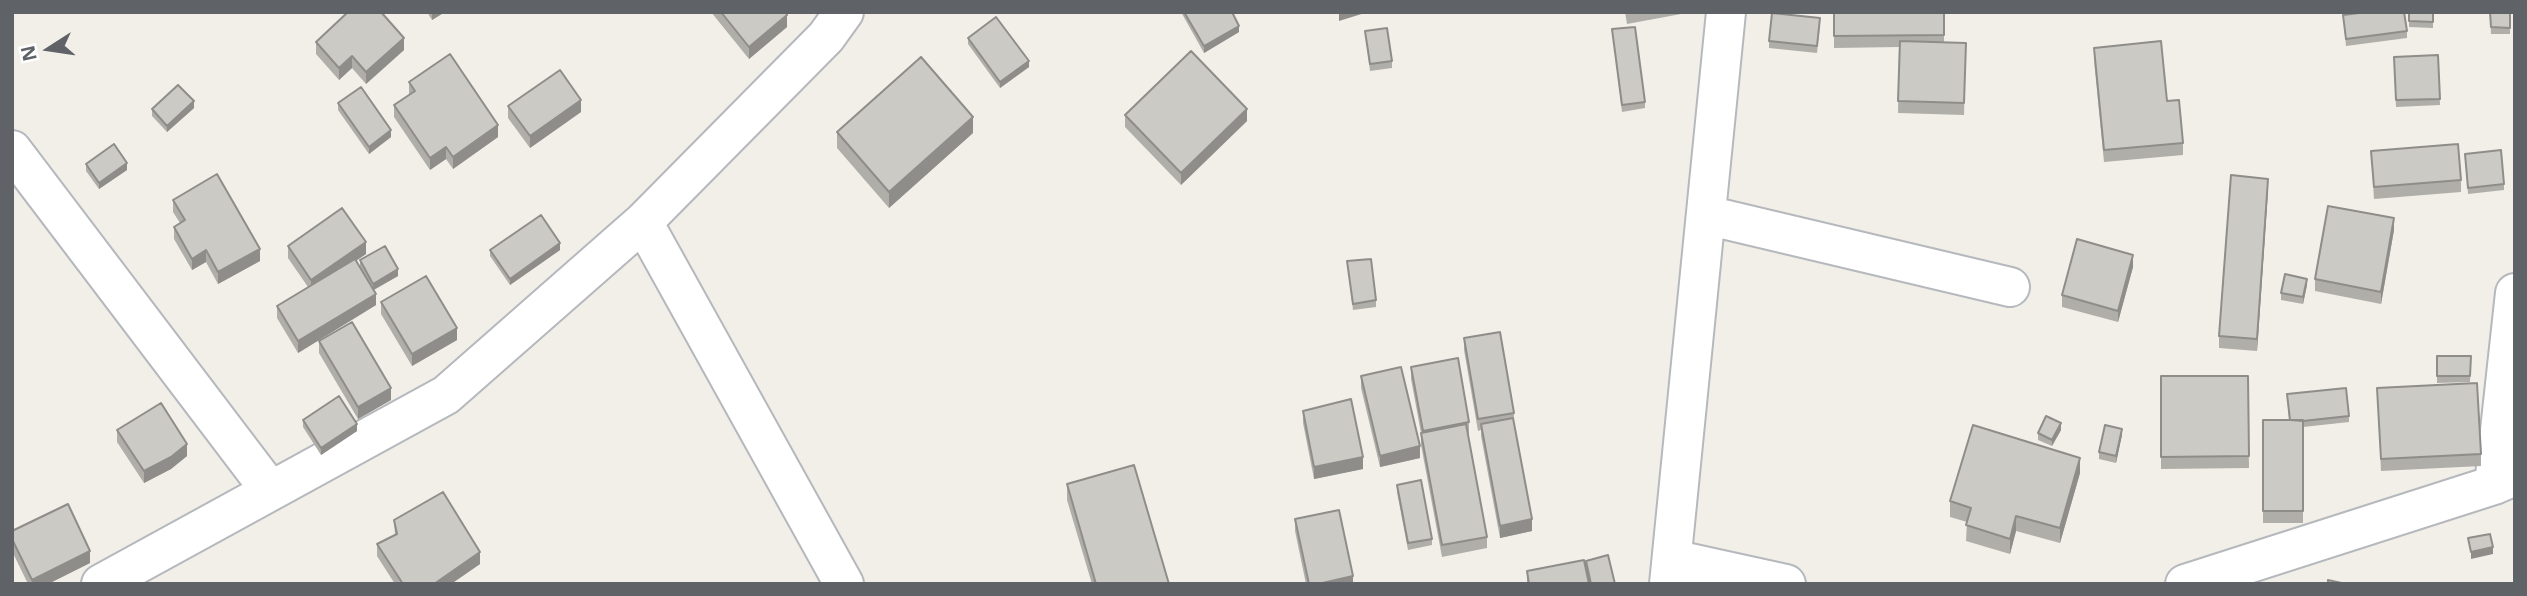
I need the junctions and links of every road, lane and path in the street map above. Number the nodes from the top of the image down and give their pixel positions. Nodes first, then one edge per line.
1 (844, 12) edge
2 (1726, 12) edge
3 (12, 150) edge
4 (1706, 215) junction
5 (643, 222) junction
6 (2010, 287) dead end
7 (2515, 293) edge
8 (2505, 481) edge
9 (270, 490) junction
10 (1671, 571) edge
11 (101, 584) edge
12 (844, 584) edge
13 (1786, 584) edge
14 (2185, 584) edge

1 - 5 street
2 - 4 street
3 - 9 street
4 - 6 street
4 - 10 street
5 - 9 street
5 - 12 street
7 - 8 street
8 - 14 street
9 - 11 street
10 - 13 street

